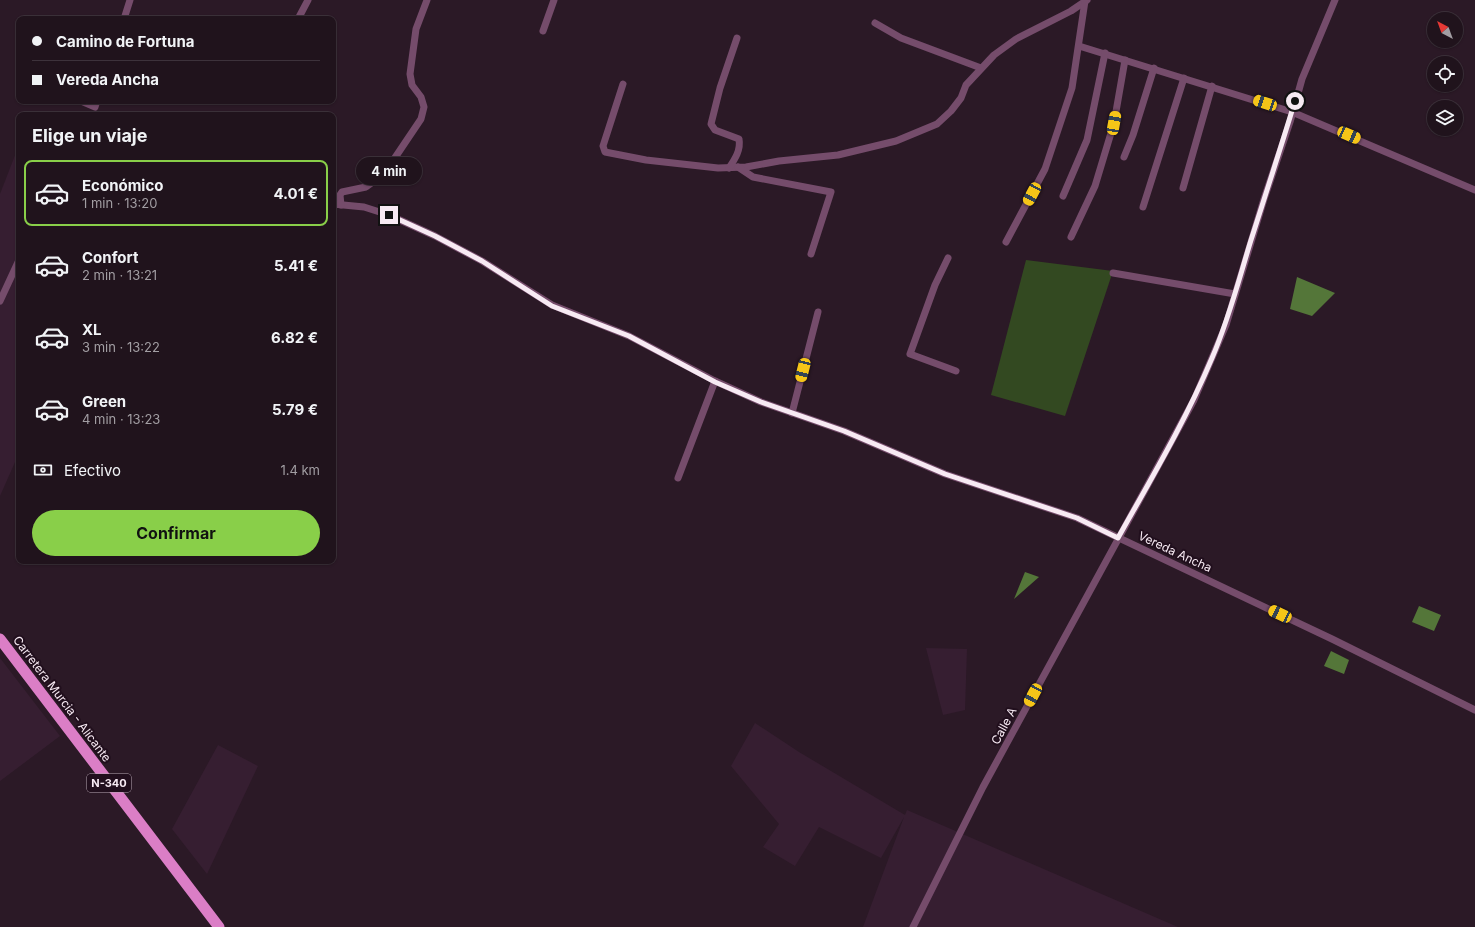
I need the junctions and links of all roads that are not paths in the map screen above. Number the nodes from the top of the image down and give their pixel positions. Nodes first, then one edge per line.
1 (130, 0) edge
2 (308, 0) edge
3 (427, 0) edge
4 (554, 0) edge
5 (1334, 0) edge
6 (1086, 1) edge
7 (125, 16) edge
8 (300, 16) edge
9 (875, 23) dead end
10 (543, 31) dead end
11 (737, 38) dead end
12 (1079, 46) junction
13 (1105, 54) junction
14 (1125, 60) junction
15 (981, 68) junction
16 (1154, 68) junction
17 (1184, 78) junction
18 (623, 84) dead end
19 (1212, 86) junction
20 (88, 104) edge
21 (96, 104) edge
22 (1292, 112) junction
23 (1124, 157) dead end
24 (738, 167) junction
25 (728, 168) junction
26 (1183, 188) dead end
27 (1475, 190) edge
28 (1063, 196) dead end
29 (337, 204) edge
30 (1143, 208) dead end
31 (1071, 237) dead end
32 (1006, 242) dead end
33 (811, 254) dead end
34 (948, 258) dead end
35 (16, 266) edge
36 (1113, 273) dead end
37 (1235, 294) junction
38 (0, 301) edge
39 (818, 312) dead end
40 (956, 371) dead end
41 (715, 382) junction
42 (792, 413) junction
43 (678, 478) dead end
44 (1118, 538) junction
45 (0, 639) edge
46 (1475, 710) edge
47 (219, 927) edge
48 (914, 927) edge

1 - 7 street
2 - 8 street
3 - 29 street
4 - 10 street
5 - 22 street, Calle A
6 - 12 street
6 - 15 street
9 - 15 street
11 - 25 street
12 - 13 street
12 - 32 street
13 - 14 street
13 - 28 street
14 - 16 street
14 - 31 street
15 - 24 street
16 - 17 street
16 - 23 street
17 - 19 street
17 - 30 street
18 - 25 street
19 - 22 street
19 - 26 street
20 - 21 street
22 - 27 street
22 - 37 street, Calle A
24 - 25 street
24 - 33 street
29 - 41 street, Vereda Ancha
34 - 40 street
35 - 38 street
36 - 37 street
37 - 44 street, Calle A
39 - 42 street
41 - 42 street, Vereda Ancha
41 - 43 street
42 - 44 street, Vereda Ancha
44 - 46 street, Vereda Ancha
44 - 48 street, Calle A
45 - 47 highway, Carretera Murcia - Alicante / N-340

